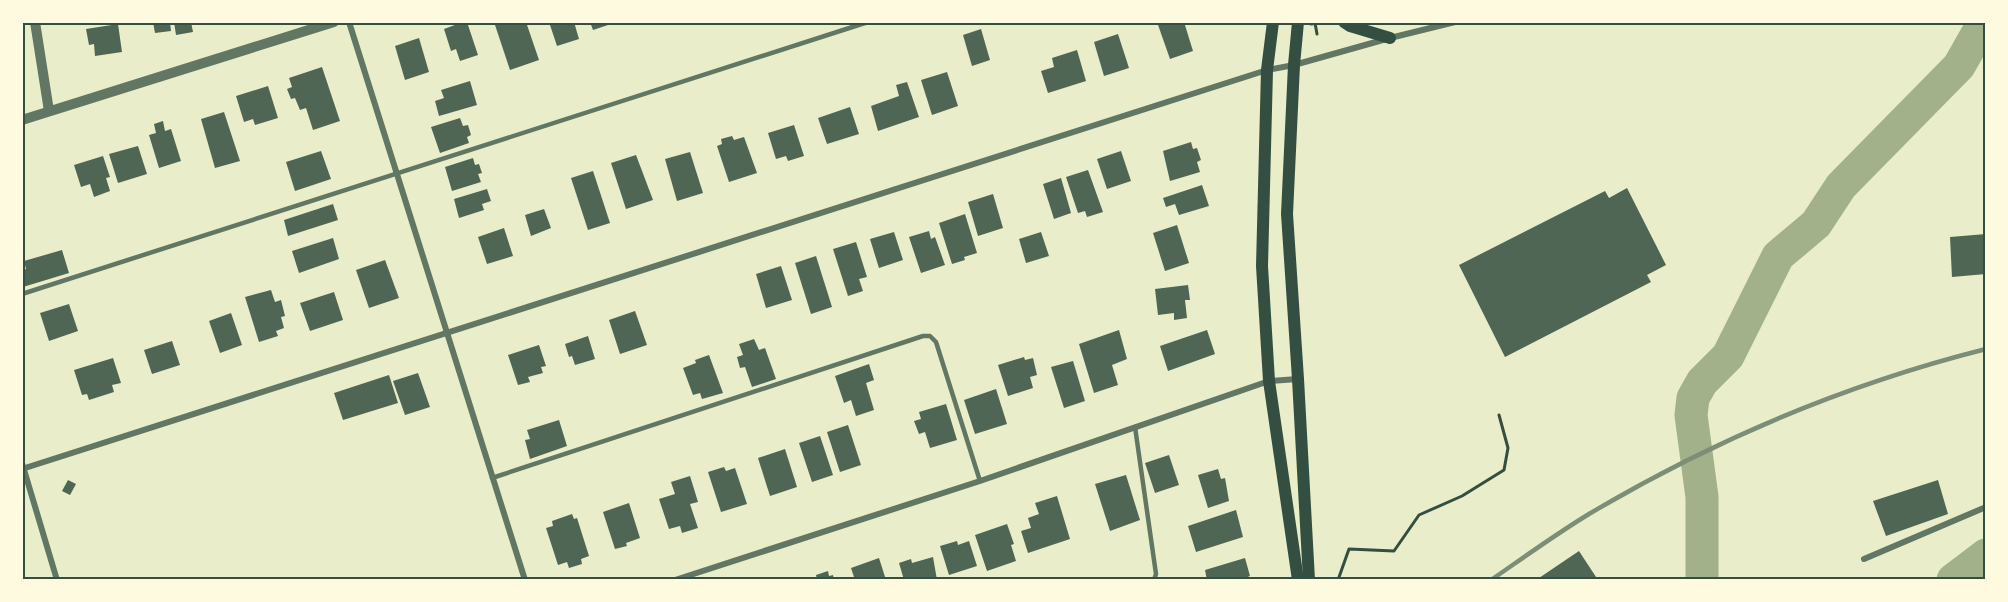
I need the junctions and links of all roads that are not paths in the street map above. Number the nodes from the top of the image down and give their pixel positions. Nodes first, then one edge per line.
1 (35, 22) edge
2 (334, 22) edge
3 (349, 22) edge
4 (868, 22) edge
5 (1273, 22) edge
6 (1298, 22) edge
7 (1344, 22) edge
8 (1455, 22) edge
9 (1390, 38) junction
10 (1294, 65) junction
11 (1267, 70) junction
12 (49, 111) junction
13 (22, 120) edge
14 (397, 174) junction
15 (22, 294) edge
16 (447, 333) junction
17 (1298, 379) junction
18 (1269, 381) junction
19 (1135, 427) junction
20 (23, 467) edge
21 (492, 478) junction
22 (980, 481) junction
23 (1986, 507) edge
24 (1864, 559) dead end
25 (57, 579) edge
26 (525, 579) edge
27 (675, 579) edge
28 (1154, 579) edge
29 (1298, 579) edge
30 (1309, 579) edge

1 - 12 street
2 - 12 street
3 - 14 street
4 - 14 lane
5 - 11 main road
6 - 10 main road
7 - 9 main road
8 - 9 street
9 - 10 street
10 - 11 street
10 - 17 main road
11 - 16 street
11 - 18 main road
12 - 13 street
14 - 15 lane
14 - 16 street
16 - 20 street
16 - 21 street
17 - 18 street
17 - 30 main road
18 - 19 street
18 - 29 main road
19 - 22 street
19 - 28 lane
20 - 25 street
21 - 22 lane
21 - 26 street
22 - 27 street
23 - 24 street

